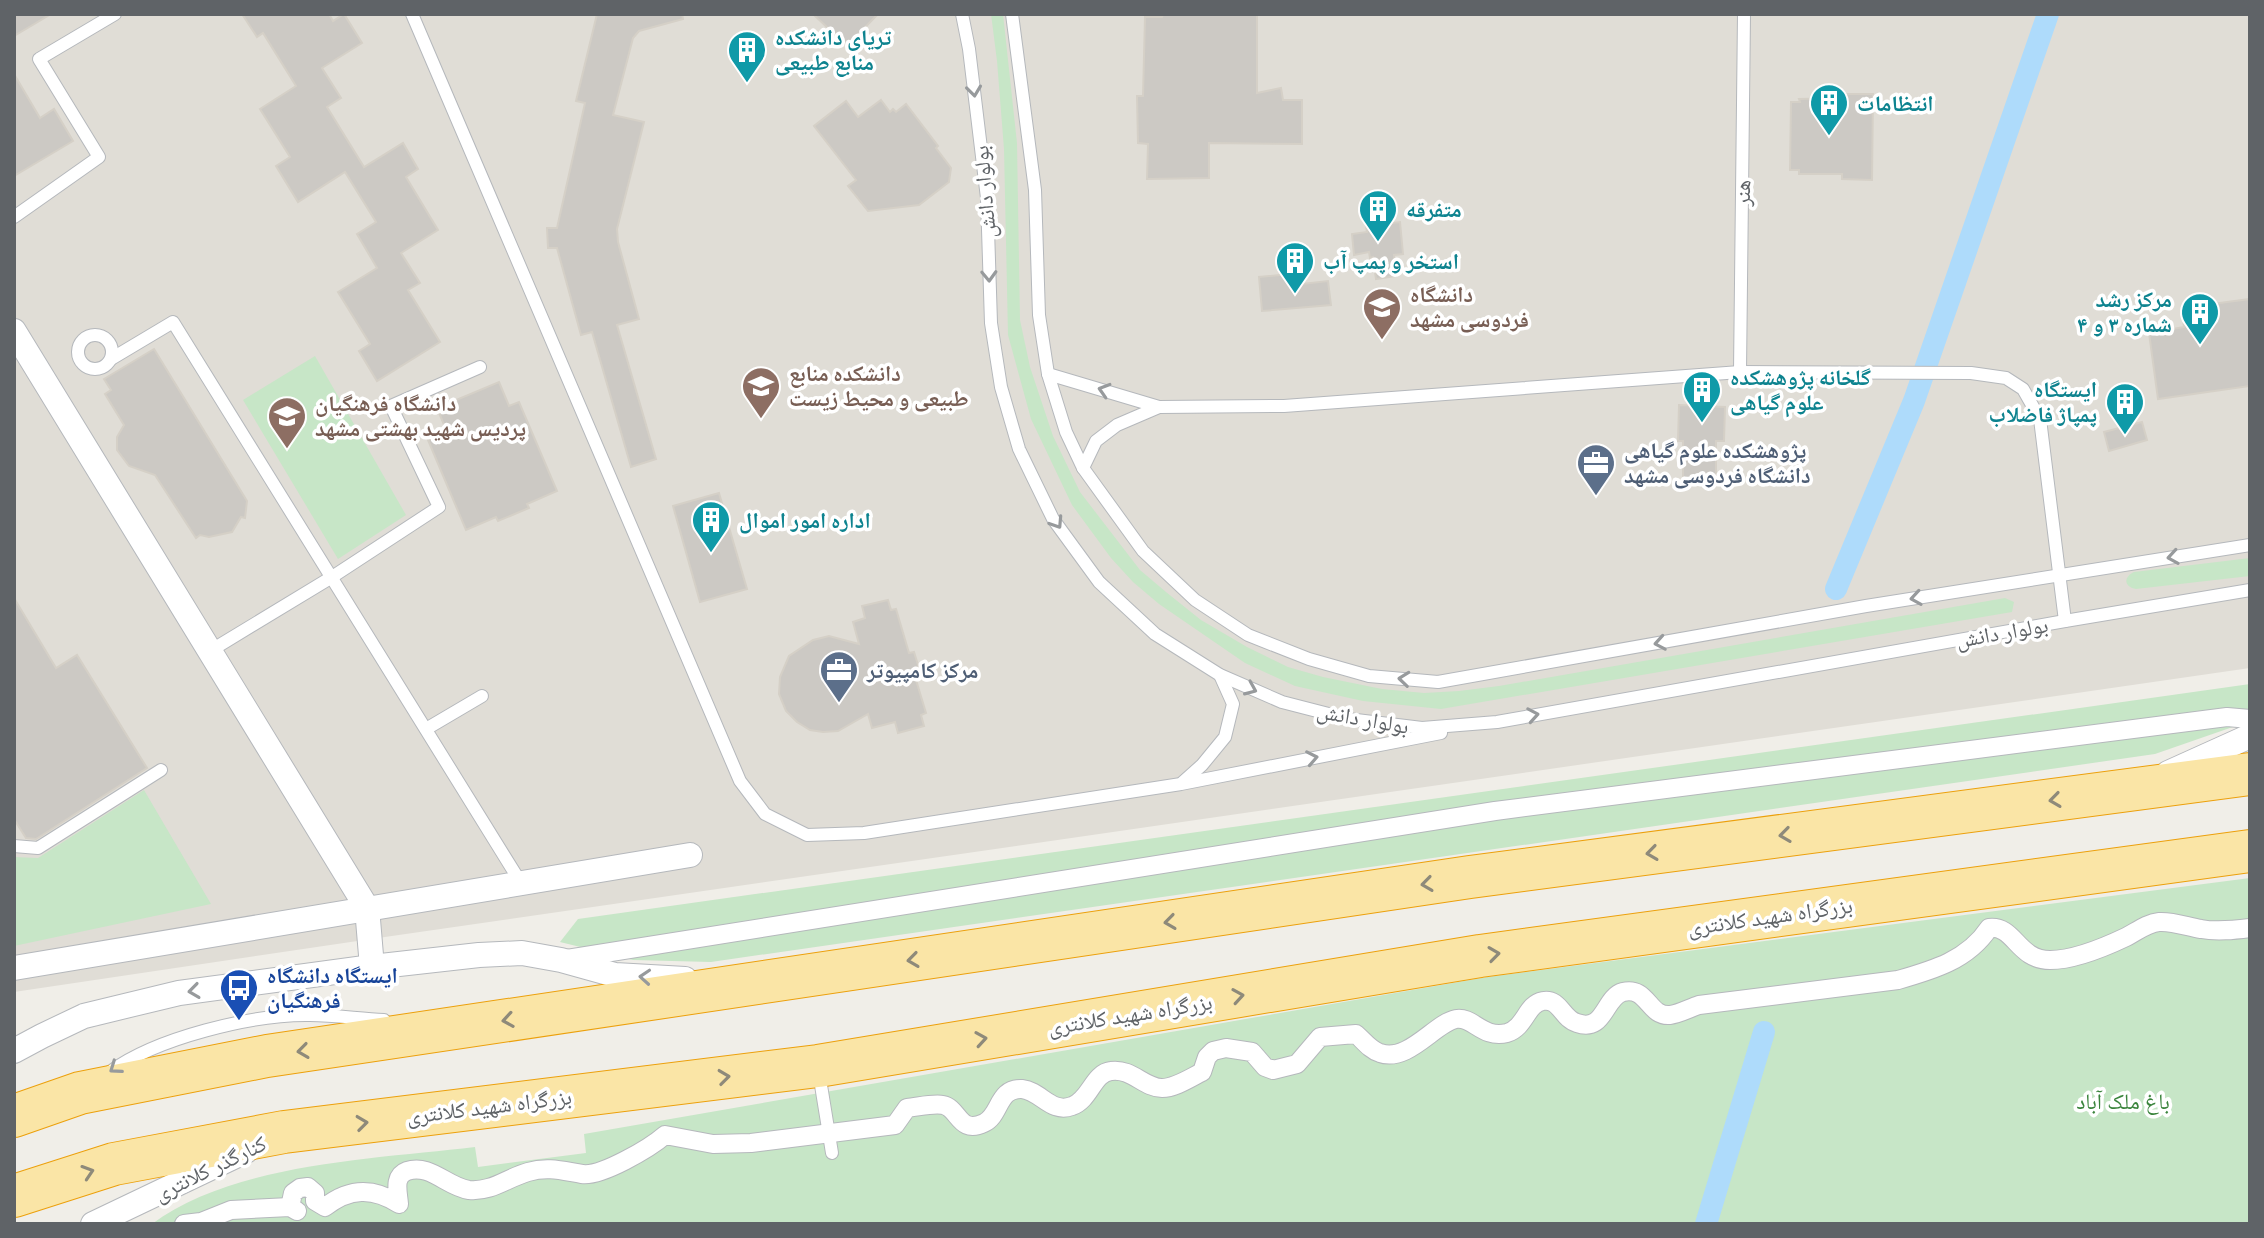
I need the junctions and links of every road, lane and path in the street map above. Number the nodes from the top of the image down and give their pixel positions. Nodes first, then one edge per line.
1 (115, 14) edge
2 (412, 14) edge
3 (962, 14) edge
4 (1012, 14) edge
5 (1744, 14) edge
6 (14, 217) edge
7 (15, 334) edge
8 (111, 359) dead end
9 (480, 367) dead end
10 (1740, 372) junction
11 (1048, 374) junction
12 (1159, 407) junction
13 (1083, 468) junction
14 (2250, 545) edge
15 (2059, 575) junction
16 (332, 577) junction
17 (2250, 590) edge
18 (2065, 621) junction
19 (210, 651) junction
20 (1220, 675) junction
21 (482, 696) dead end
22 (2250, 719) edge
23 (1497, 722) junction
24 (426, 729) junction
25 (2250, 736) edge
26 (161, 770) dead end
27 (2250, 774) edge
28 (1181, 784) junction
29 (2132, 789) junction
30 (14, 846) edge
31 (2250, 851) edge
32 (690, 855) dead end
33 (521, 883) junction
34 (367, 908) junction
35 (2250, 928) edge
36 (561, 960) junction
37 (372, 967) junction
38 (14, 968) edge
39 (751, 984) junction
40 (14, 1051) edge
41 (818, 1066) junction
42 (14, 1116) edge
43 (284, 1132) junction
44 (829, 1133) junction
45 (832, 1153) dead end
46 (14, 1196) edge
47 (144, 1200) junction
48 (93, 1224) edge
49 (132, 1224) edge
50 (184, 1224) edge

1 - 6 lane
2 - 28 lane
3 -> 20 lane, بولوار دانش
4 - 11 lane, بولوار دانش
5 - 10 lane, هنر
7 - 19 street
8 - 16 lane
9 - 16 lane
10 - 12 lane
10 - 15 lane
12 -> 11 lane
11 - 13 lane, بولوار دانش
12 - 13 lane
15 -> 13 lane, بولوار دانش
14 -> 15 lane, بولوار دانش
15 - 18 lane
16 - 19 lane
16 - 24 lane
17 - 18 lane, بولوار دانش
23 -> 18 lane, بولوار دانش
19 - 34 street
20 -> 23 lane, بولوار دانش
20 - 28 lane
21 - 24 lane
22 - 36 street
28 -> 23 lane
24 - 33 lane
25 - 29 street
26 - 30 lane
27 - 29 highway
29 -> 39 highway
41 -> 31 highway, بزرگراه شهید کلانتری
32 - 33 street
33 - 34 street
34 - 37 street
34 - 38 street
35 - 44 street
36 - 37 street
39 -> 36 street
37 -> 40 street
39 -> 42 highway
43 -> 41 highway, بزرگراه شهید کلانتری
41 - 44 lane
46 -> 43 highway, بزرگراه شهید کلانتری
43 - 47 street, کنارگذر کلانتری
44 - 45 lane
44 - 50 street
47 - 48 street, کنارگذر کلانتری
47 - 49 street

